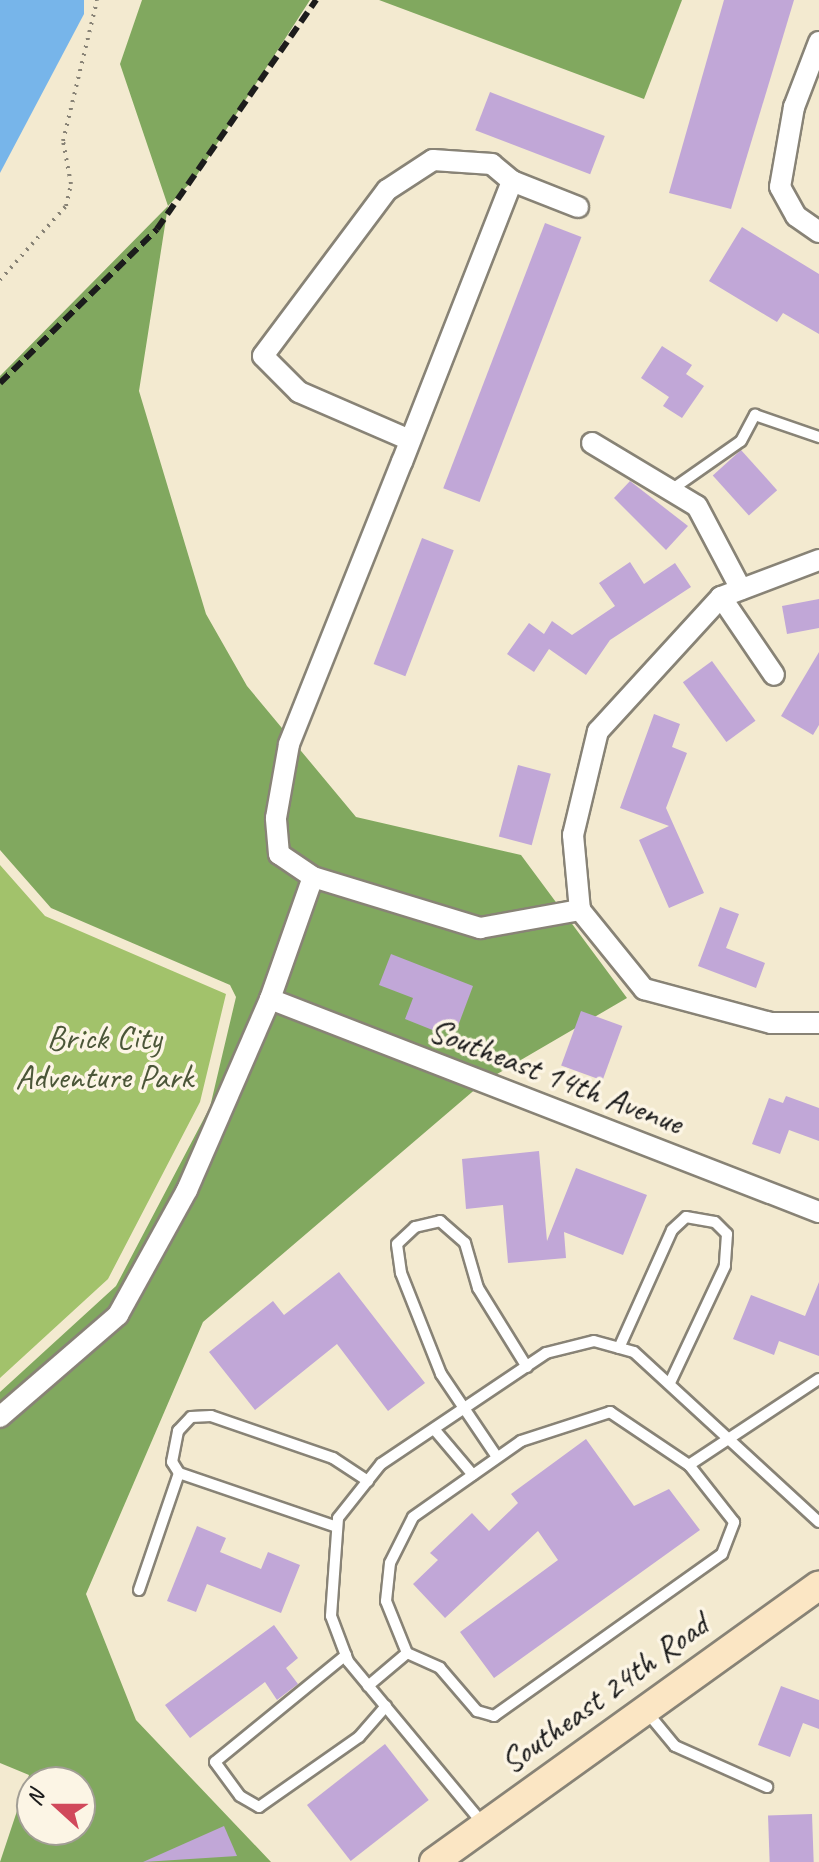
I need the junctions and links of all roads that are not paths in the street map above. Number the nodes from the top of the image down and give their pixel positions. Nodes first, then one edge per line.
1 (819, 42) edge
2 (512, 181) junction
3 (578, 207) dead end
4 (819, 232) edge
5 (819, 437) edge
6 (410, 440) junction
7 (592, 443) dead end
8 (671, 490) junction
9 (819, 560) edge
10 (741, 589) junction
11 (721, 597) junction
12 (774, 675) dead end
13 (313, 877) junction
14 (580, 910) junction
15 (270, 999) junction
16 (819, 1023) edge
17 (819, 1212) edge
18 (619, 1348) junction
19 (527, 1367) junction
20 (819, 1379) edge
21 (670, 1383) junction
22 (467, 1407) junction
23 (0, 1417) edge
24 (434, 1429) junction
25 (735, 1441) junction
26 (497, 1457) junction
27 (689, 1465) junction
28 (179, 1473) junction
29 (473, 1475) junction
30 (368, 1481) junction
31 (819, 1522) edge
32 (337, 1527) junction
33 (819, 1585) edge
34 (139, 1590) dead end
35 (407, 1653) junction
36 (346, 1655) junction
37 (368, 1686) junction
38 (386, 1706) junction
39 (644, 1708) junction
40 (767, 1787) dead end
41 (484, 1825) junction
42 (434, 1862) edge

1 - 4 street
2 - 3 street
2 - 6 street
2 - 6 street
5 - 8 lane
6 - 13 street
7 - 8 street
8 - 10 street
9 - 10 street
10 - 11 street
11 - 12 street
11 - 14 street
13 - 14 street
13 - 15 street
14 - 16 street
15 - 17 street, Southeast 14th Avenue
15 - 23 street
18 - 19 lane
18 - 21 lane
18 - 21 lane
19 - 22 lane
19 - 22 lane
20 - 25 lane
21 - 25 lane
22 - 24 lane
22 - 26 lane
24 - 29 lane
24 - 30 lane
25 - 27 lane
25 - 31 lane
26 - 27 lane
26 - 29 lane
27 - 35 lane
28 - 30 lane
28 - 32 lane
28 - 34 lane
29 - 35 lane
30 - 32 lane
32 - 36 lane
33 - 39 street, Southeast 24th Road
35 - 37 lane
36 - 37 lane
36 - 38 lane
37 - 38 lane
38 - 41 lane
39 - 40 lane
39 - 41 street, Southeast 24th Road
41 - 42 street, Southeast 24th Road

